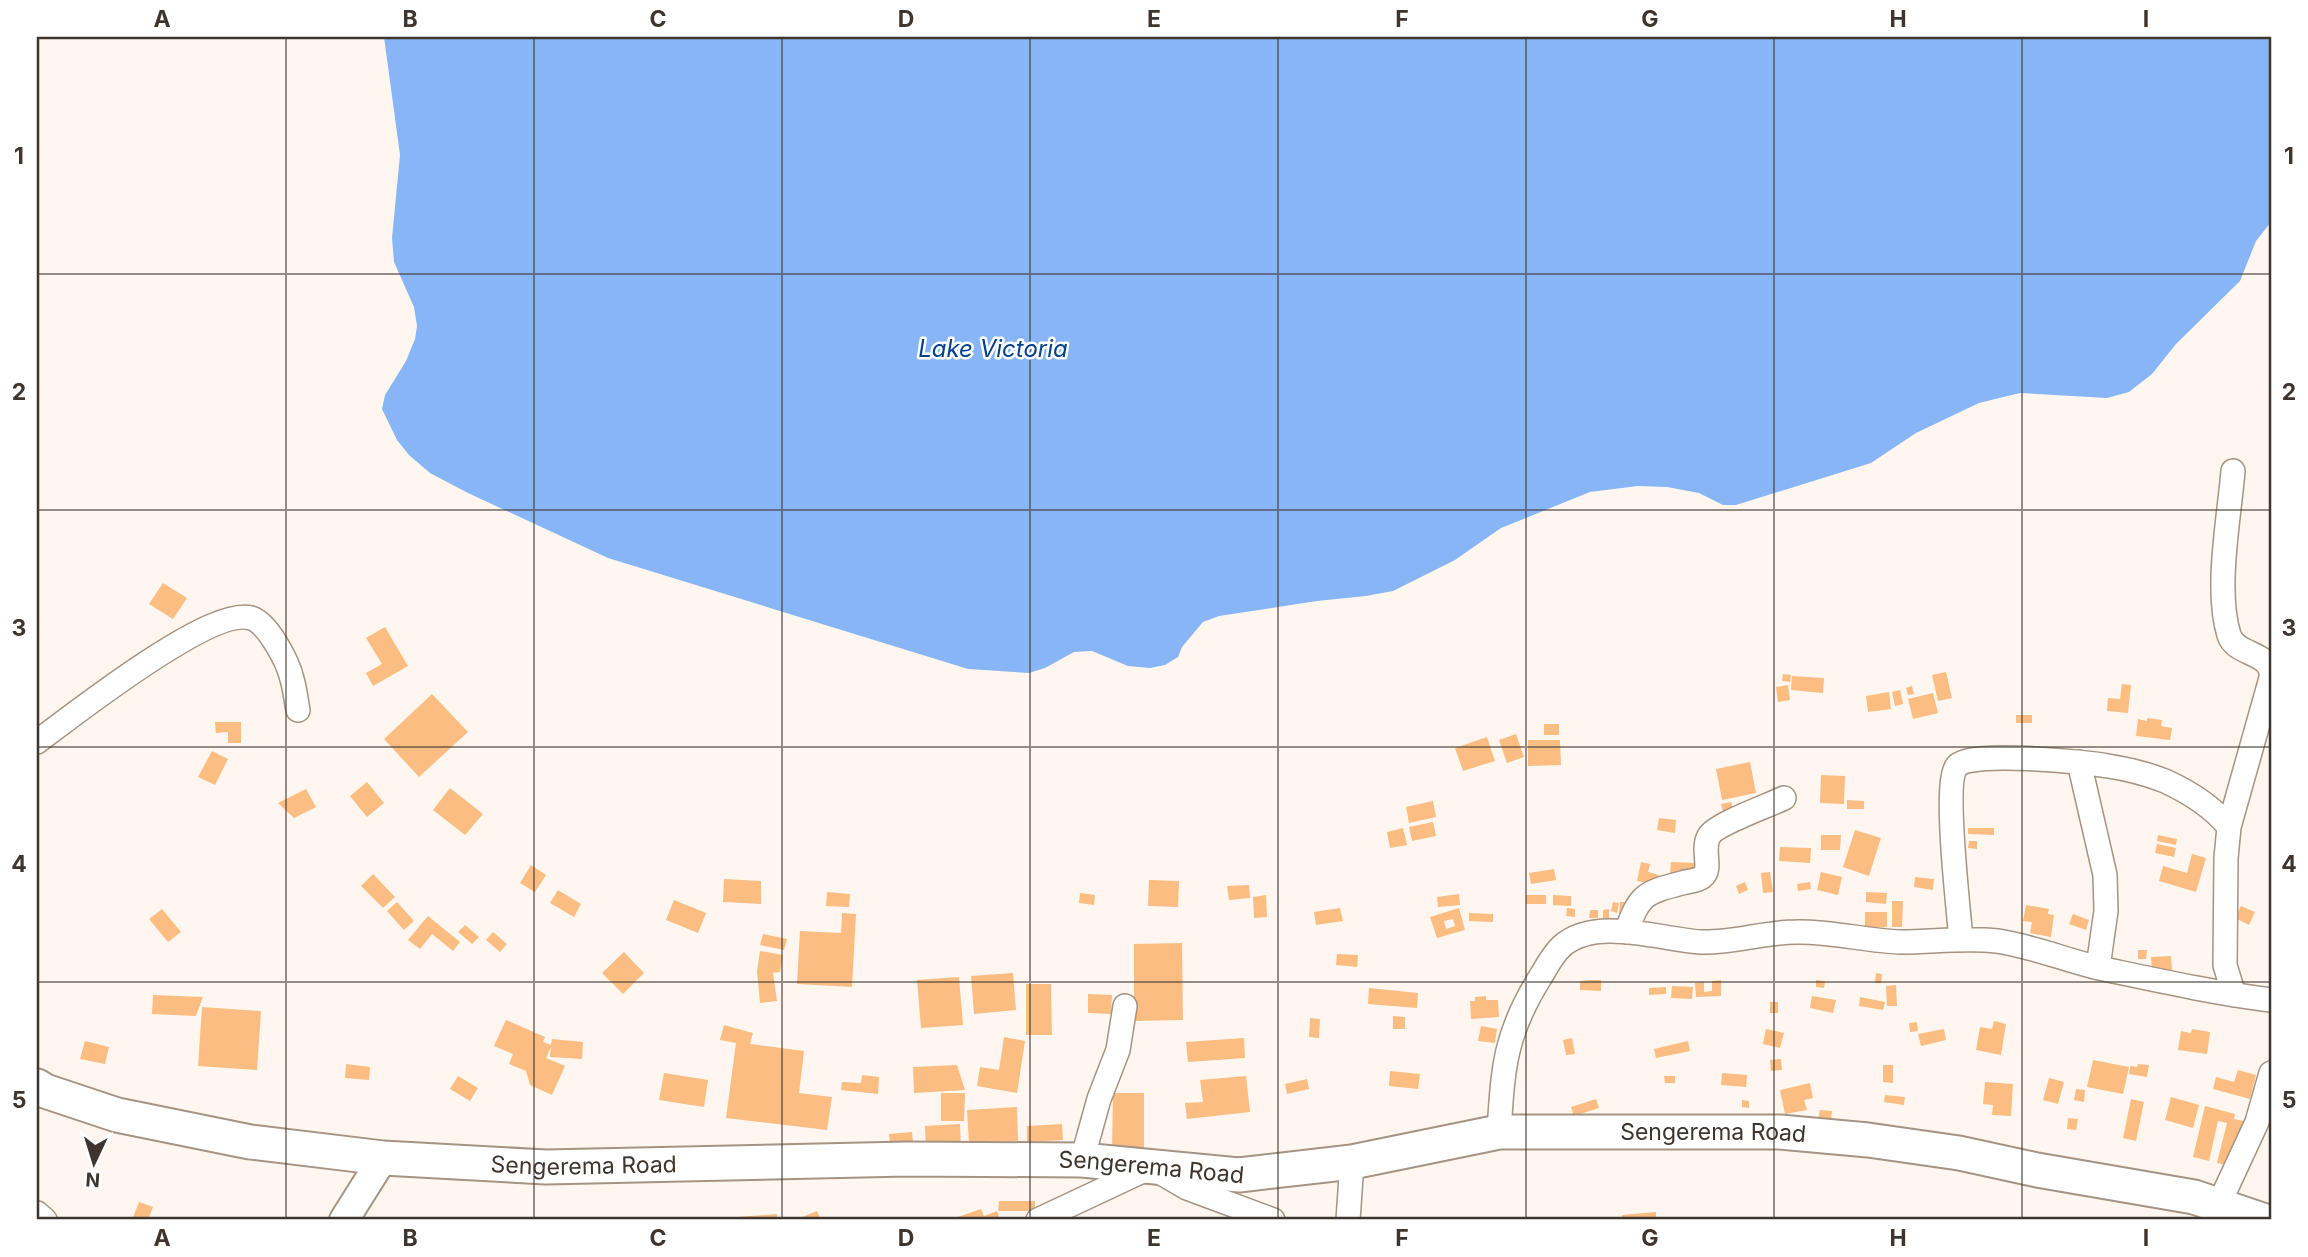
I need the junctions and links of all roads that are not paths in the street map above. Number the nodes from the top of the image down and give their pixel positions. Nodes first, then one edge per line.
1 (2233, 471) dead end
2 (2271, 676) edge
3 (298, 710) dead end
4 (37, 742) edge
5 (2079, 762) junction
6 (1784, 798) dead end
7 (2229, 827) junction
8 (1626, 932) junction
9 (1961, 940) junction
10 (2098, 967) junction
11 (2234, 995) junction
12 (2271, 1000) edge
13 (1125, 1006) dead end
14 (2271, 1073) edge
15 (37, 1086) edge
16 (1499, 1132) junction
17 (383, 1158) junction
18 (1082, 1160) junction
19 (1352, 1162) junction
20 (1151, 1167) junction
21 (2219, 1204) junction
22 (37, 1213) edge
23 (45, 1220) edge
24 (344, 1220) edge
25 (1038, 1220) edge
26 (1273, 1220) edge
27 (1348, 1220) edge
28 (2262, 1220) edge

1 - 2 street
2 - 7 street
3 - 4 street
5 - 7 street
5 - 9 street
5 - 10 street
6 - 8 street
7 - 11 street
8 - 9 street
8 - 16 street
9 - 10 street
10 - 11 street
11 - 12 street
13 - 18 street
14 - 21 street
15 - 17 main road, Sengerema Road
16 - 19 main road, Sengerema Road
16 - 21 main road, Sengerema Road
17 - 18 main road, Sengerema Road
17 - 24 street
18 - 20 main road, Sengerema Road
19 - 20 main road, Sengerema Road
19 - 27 street
20 - 25 street
20 - 26 street
21 - 28 main road, Sengerema Road
22 - 23 street

